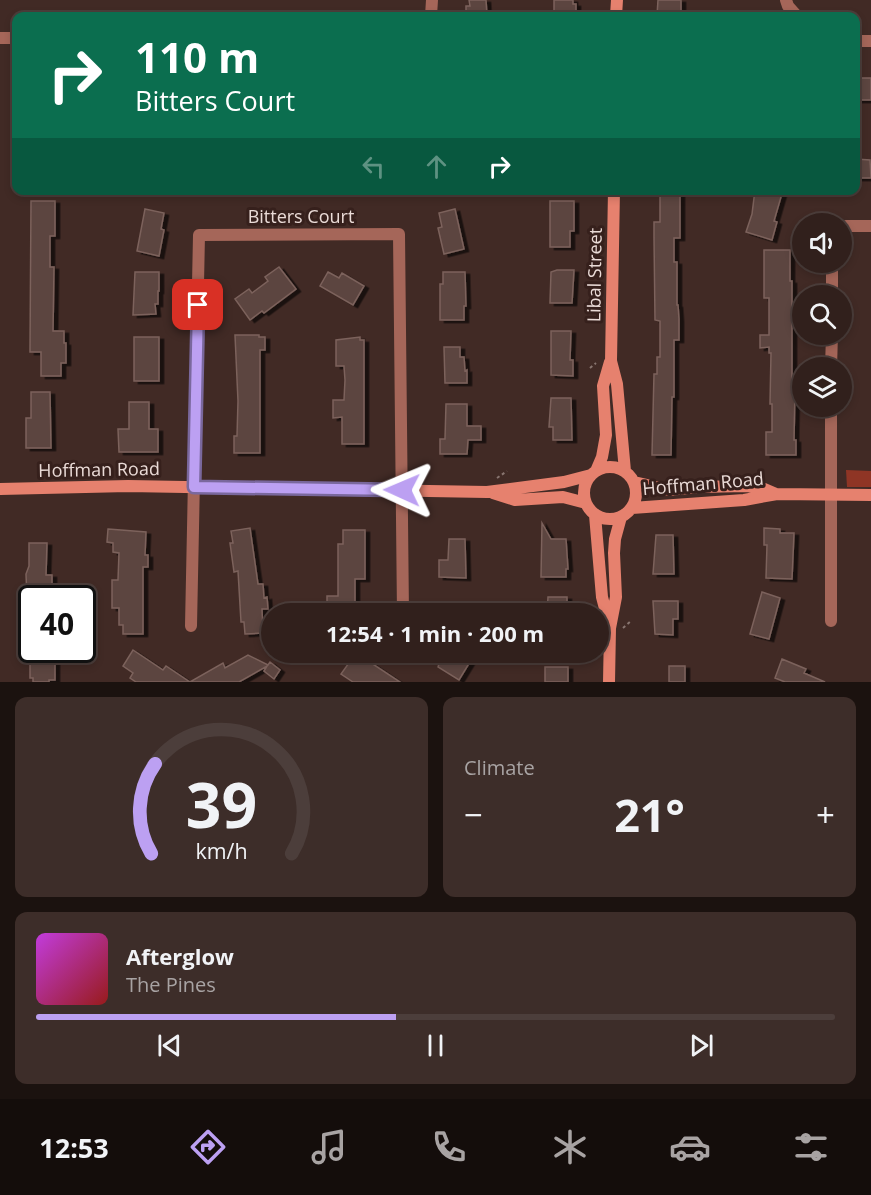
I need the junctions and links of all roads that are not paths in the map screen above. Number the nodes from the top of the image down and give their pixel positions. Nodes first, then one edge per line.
1 (614, 195) edge
2 (852, 226) edge
3 (871, 226) edge
4 (611, 361) junction
5 (831, 417) edge
6 (625, 471) junction
7 (593, 473) junction
8 (634, 482) junction
9 (194, 487) junction
10 (0, 489) edge
11 (402, 490) junction
12 (487, 492) junction
13 (777, 494) junction
14 (831, 495) junction
15 (871, 495) edge
16 (586, 503) junction
17 (632, 508) junction
18 (595, 515) junction
19 (621, 517) junction
20 (403, 603) edge
21 (831, 621) dead end
22 (191, 626) dead end
23 (610, 628) junction
24 (609, 682) edge

1 - 4 street, Libal Street
2 - 3 street
4 - 6 street, Libal Street
4 - 7 street, Libal Street
5 - 14 street
6 - 7 street
6 - 8 street
7 - 12 street, Hoffman Road
7 - 16 street
8 - 13 street, Hoffman Road
8 - 17 street
9 - 10 street, Hoffman Road
9 - 11 street, Hoffman Road
9 - 11 street, Bitters Court
9 - 22 street
11 - 12 street, Hoffman Road
11 - 20 street
12 - 16 street, Hoffman Road
13 - 14 street, Hoffman Road
13 - 17 street, Hoffman Road
14 - 15 street, Hoffman Road
14 - 21 street
16 - 18 street
17 - 19 street
18 - 19 street
18 - 23 street
19 - 23 street
23 - 24 street

